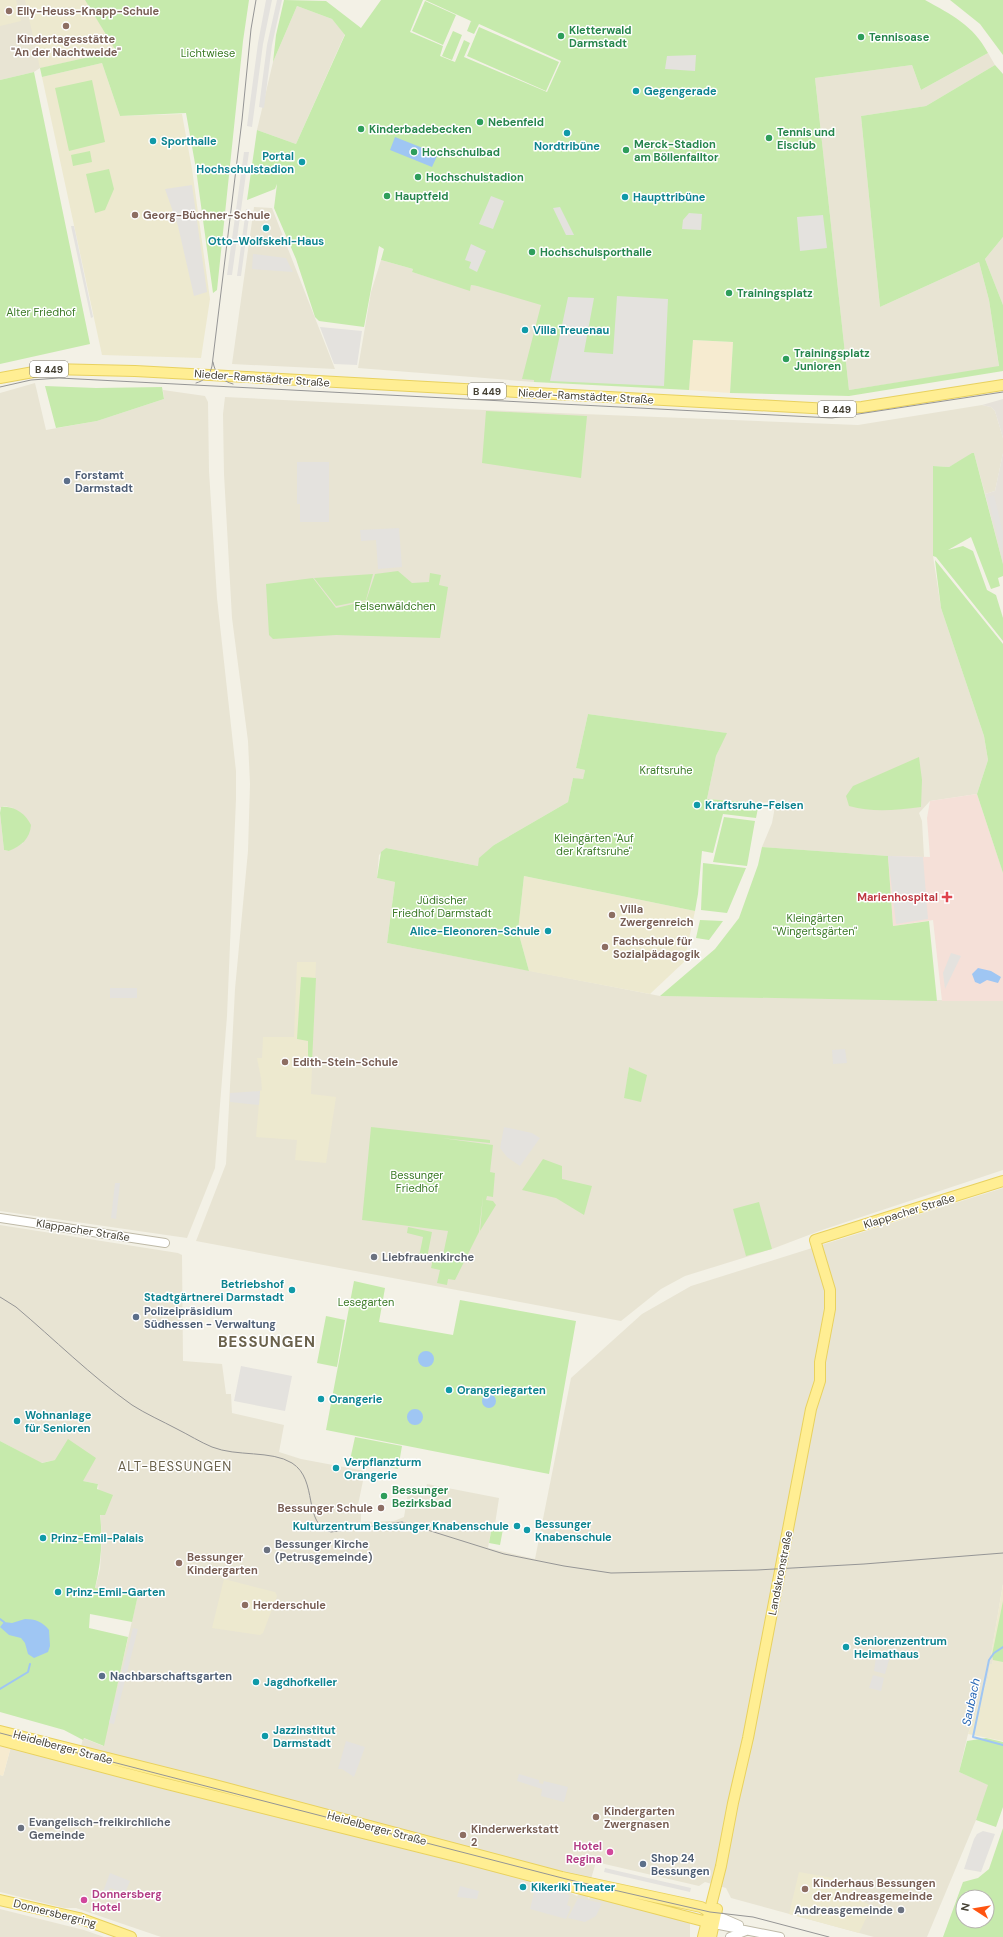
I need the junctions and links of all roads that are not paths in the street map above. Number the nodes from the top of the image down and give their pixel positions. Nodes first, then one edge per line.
1 (0, 378) edge
2 (1003, 385) edge
3 (1003, 1181) edge
4 (0, 1218) edge
5 (815, 1240) joint
6 (165, 1243) dead end
7 (0, 1731) edge
8 (0, 1740) edge
9 (0, 1900) edge
10 (711, 1918) junction
11 (751, 1930) junction
12 (131, 1937) edge
13 (703, 1937) edge
14 (711, 1937) edge
15 (730, 1937) edge
16 (780, 1937) edge

1 - 2 main road, Nieder-Ramstädter Straße / B 449
3 - 5 main road, Klappacher Straße
4 - 6 street, Klappacher Straße
5 - 10 main road, Landskronstraße
7 - 10 main road, Heidelberger Straße
8 - 10 main road, Heidelberger Straße
9 - 12 main road, Donnersbergring
10 - 11 street, Heidelberger Straße
10 - 13 main road
10 - 14 main road
11 - 15 street
11 - 16 street, Heidelberger Straße

